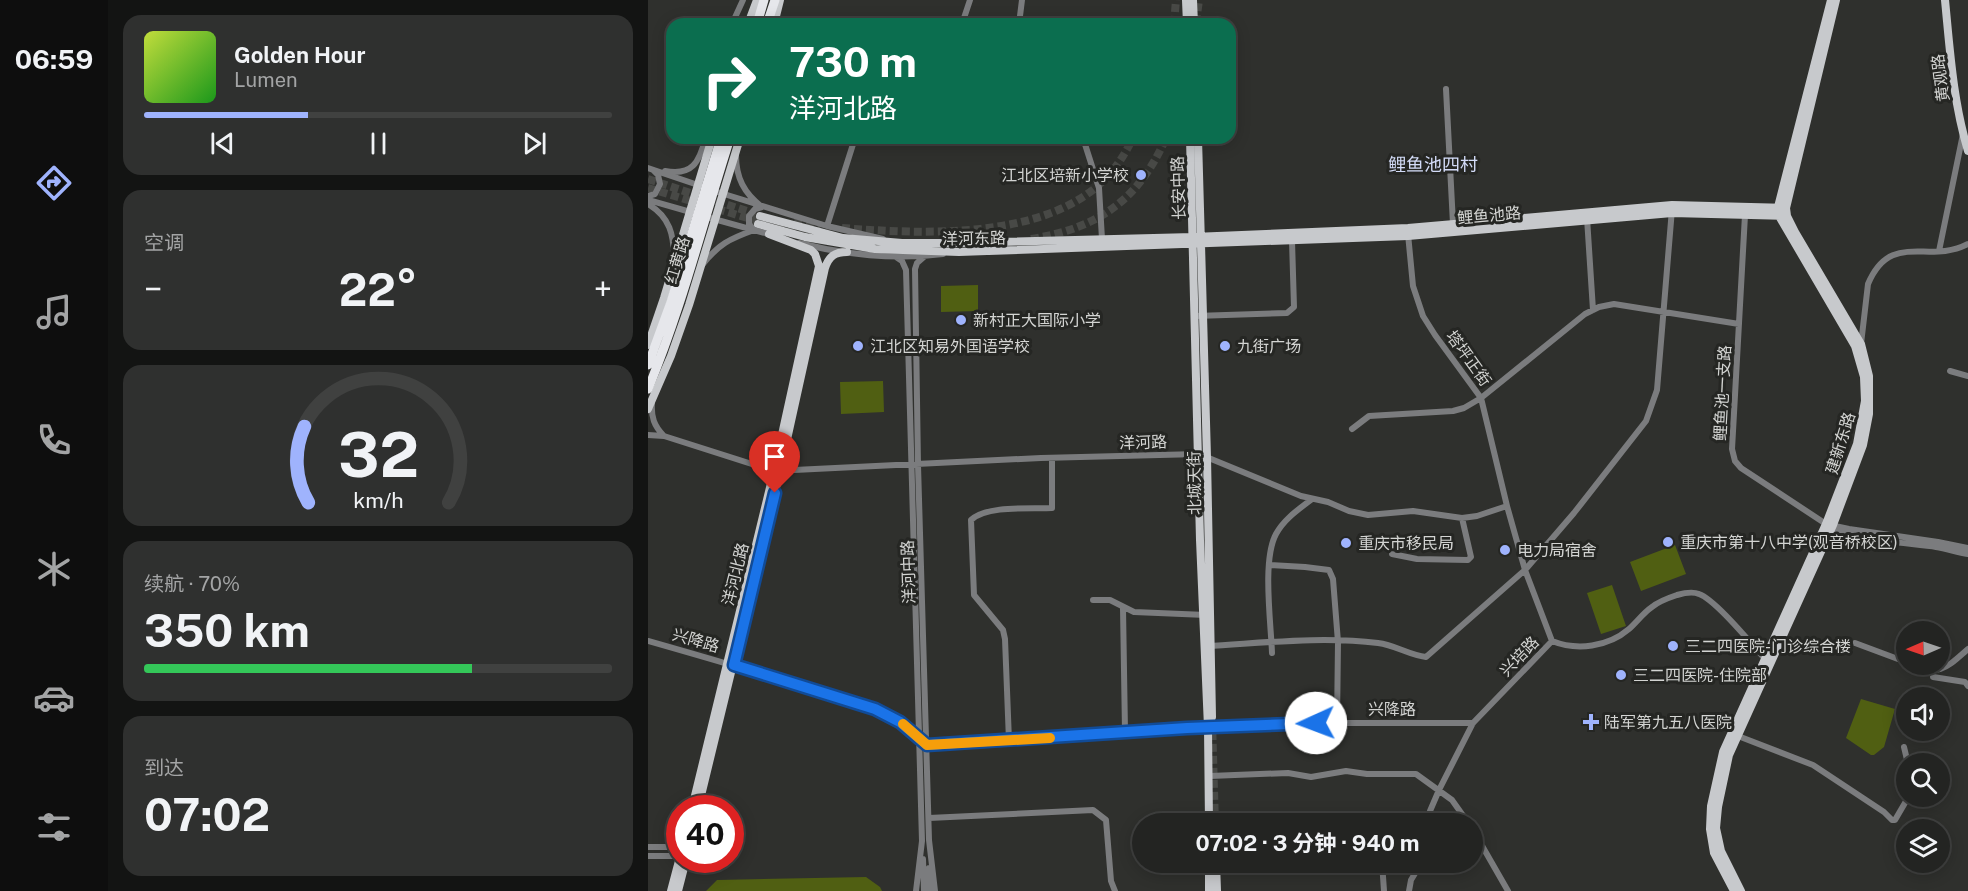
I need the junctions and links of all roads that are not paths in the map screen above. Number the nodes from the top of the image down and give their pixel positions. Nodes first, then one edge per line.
1 (743, 0) edge
2 (757, 0) edge
3 (764, 0) edge
4 (775, 0) edge
5 (780, 0) edge
6 (970, 0) edge
7 (1022, 0) edge
8 (1186, 0) edge
9 (1193, 0) edge
10 (1831, 0) edge
11 (1836, 0) edge
12 (1945, 0) edge
13 (1950, 0) edge
14 (735, 18) edge
15 (750, 18) edge
16 (768, 18) edge
17 (769, 18) edge
18 (769, 18) edge
19 (964, 18) edge
20 (1020, 18) edge
21 (1187, 18) edge
22 (1194, 18) edge
23 (1446, 89) dead end
24 (1965, 135) edge
25 (709, 144) edge
26 (710, 144) edge
27 (711, 144) edge
28 (713, 144) edge
29 (728, 144) edge
30 (738, 144) edge
31 (853, 144) edge
32 (1085, 144) edge
33 (1190, 144) edge
34 (1197, 144) edge
35 (736, 149) junction
36 (1968, 151) edge
37 (650, 169) edge
38 (697, 185) junction
39 (722, 194) junction
40 (648, 200) edge
41 (762, 207) junction
42 (1672, 209) junction
43 (689, 212) junction
44 (1783, 212) junction
45 (1587, 215) junction
46 (1745, 215) junction
47 (715, 219) junction
48 (758, 223) junction
49 (1453, 224) junction
50 (827, 226) junction
51 (1408, 232) junction
52 (769, 234) junction
53 (1102, 239) junction
54 (1197, 241) junction
55 (1292, 241) junction
56 (902, 243) junction
57 (1968, 244) edge
58 (1939, 251) junction
59 (848, 252) junction
60 (960, 252) junction
61 (925, 256) junction
62 (896, 257) junction
63 (674, 264) junction
64 (700, 268) junction
65 (1593, 310) junction
66 (1664, 312) junction
67 (1199, 316) junction
68 (1739, 324) junction
69 (1861, 344) junction
70 (648, 345) edge
71 (648, 365) edge
72 (1950, 371) dead end
73 (1968, 376) edge
74 (648, 388) edge
75 (1481, 398) junction
76 (650, 405) edge
77 (1352, 429) dead end
78 (648, 435) edge
79 (664, 436) junction
80 (1203, 455) junction
81 (1052, 458) junction
82 (915, 465) junction
83 (777, 471) junction
84 (1312, 499) junction
85 (1507, 506) junction
86 (1462, 518) junction
87 (1830, 526) junction
88 (1968, 548) edge
89 (1392, 554) dead end
90 (1968, 554) edge
91 (1269, 566) junction
92 (1525, 570) junction
93 (1093, 600) dead end
94 (1123, 608) junction
95 (1206, 615) junction
96 (648, 641) edge
97 (1552, 641) junction
98 (1272, 642) junction
99 (1338, 642) junction
100 (1855, 643) dead end
101 (1207, 646) junction
102 (1968, 649) edge
103 (1272, 653) dead end
104 (1896, 658) edge
105 (1768, 661) junction
106 (731, 664) junction
107 (1950, 665) edge
108 (1933, 677) dead end
109 (1968, 686) edge
110 (1337, 723) junction
111 (1473, 723) junction
112 (1208, 727) junction
113 (1125, 732) junction
114 (1738, 736) junction
115 (920, 737) junction
116 (1009, 741) junction
117 (927, 745) junction
118 (1904, 747) dead end
119 (1905, 753) edge
120 (1210, 776) junction
121 (1439, 790) junction
122 (696, 795) edge
123 (701, 795) edge
124 (1903, 807) edge
125 (1209, 813) edge
126 (1430, 813) edge
127 (1462, 813) edge
128 (928, 818) junction
129 (926, 840) junction
130 (648, 847) edge
131 (666, 847) edge
132 (1483, 847) edge
133 (648, 856) edge
134 (666, 856) edge
135 (676, 873) edge
136 (683, 873) edge
137 (1209, 873) edge
138 (1216, 873) edge
139 (1383, 873) edge
140 (1415, 873) edge
141 (671, 891) edge
142 (678, 891) edge
143 (916, 891) edge
144 (924, 891) edge
145 (929, 891) edge
146 (935, 891) edge
147 (1115, 891) edge
148 (1209, 891) edge
149 (1217, 891) edge
150 (1384, 891) edge
151 (1409, 891) edge
152 (1508, 891) edge
153 (1734, 891) edge
154 (1741, 891) edge

1 - 14 street
2 - 15 main road
3 - 16 highway
4 - 17 highway
5 - 18 main road
6 - 19 street
7 - 20 street
8 - 21 main road
9 - 22 main road
10 - 44 main road
11 - 44 main road
12 - 24 main road, 黄观路
13 - 24 main road, 黄观路
23 - 49 street
24 - 36 main road, 黄观路
24 - 58 street
25 - 37 street
26 - 38 main road
27 - 71 highway, 红黄路, bridge
28 - 35 main road
29 - 74 highway, 红黄路, bridge
30 - 35 main road
31 - 50 street
32 - 53 street
33 - 54 main road, 长安中路
34 - 54 main road, 长安中路
35 - 39 main road
35 - 41 street
37 - 38 street
37 - 40 street
38 - 39 street
38 - 43 main road
39 - 41 street
39 - 47 main road
40 - 43 street
40 - 63 street
41 - 48 street
41 - 50 street
42 - 44 main road, 鲤鱼池路
42 - 45 main road, 鲤鱼池路
42 - 46 main road, 鲤鱼池路
42 - 66 street
43 - 47 street
43 - 63 main road
44 - 46 main road, 鲤鱼池路
44 - 69 main road, 建新东路
44 - 87 main road, 建新东路
45 - 49 main road, 鲤鱼池路
45 - 51 main road, 鲤鱼池路
45 - 65 street
46 - 68 street, 鲤鱼池一支路
47 - 48 street
47 - 64 main road
48 - 52 street
48 - 56 main road, 洋河东路
48 - 60 main road, 洋河东路
48 - 64 street
49 - 51 main road, 鲤鱼池路
50 - 56 street
51 - 54 main road, 鲤鱼池路
51 - 55 main road, 鲤鱼池路
51 - 75 street, 塔坪正街
52 - 59 street
52 - 83 main road, 洋河北路
53 - 54 main road, 洋河东路
53 - 56 main road, 洋河东路
54 - 55 main road, 鲤鱼池路
54 - 60 main road, 洋河东路
54 - 67 main road, 北城天街
55 - 67 street
57 - 58 street
58 - 69 street
59 - 62 street
59 - 83 main road, 洋河北路
60 - 61 street
61 - 62 street
61 - 82 street, 洋河中路
62 - 82 street, 洋河中路
63 - 64 main road
63 - 70 main road
64 - 76 main road
65 - 66 street
65 - 75 street
66 - 68 street
66 - 92 street
67 - 80 main road, 北城天街
68 - 87 street, 鲤鱼池一支路
69 - 87 main road, 建新东路
72 - 73 street
75 - 77 street
75 - 85 street, 塔坪正街
76 - 79 street
78 - 79 street, 洋河路
79 - 83 street, 洋河路
80 - 81 street, 洋河路
80 - 84 street, 洋河路
80 - 95 main road, 北城天街
81 - 82 street, 洋河路
81 - 116 street
82 - 83 street, 洋河路
82 - 115 street, 洋河中路
82 - 117 street, 洋河中路
83 - 106 main road, 洋河北路
84 - 86 street, 洋河路
84 - 91 street
85 - 86 street, 洋河路
85 - 92 street
86 - 89 street
87 - 88 street
87 - 90 street
87 - 105 main road, 建新东路
91 - 98 street
91 - 99 street
92 - 97 street
92 - 99 street
93 - 94 street
94 - 95 street
94 - 113 street
95 - 101 main road, 北城天街
96 - 106 street, 兴降路
97 - 105 street, 兴培路
97 - 111 street, 兴培路
98 - 99 street
98 - 101 street
98 - 103 street
99 - 110 street
100 - 104 street
101 - 112 main road, 北城天街
102 - 107 street
105 - 114 main road, 建新东路
105 - 153 main road, 建新东路
106 - 115 street, 兴降路
106 - 122 main road, 洋河北路
106 - 123 main road, 洋河北路
108 - 109 street
110 - 111 street, 兴降路
110 - 112 street, 兴降路
111 - 121 street, 兴培路
112 - 113 street, 兴降路
112 - 120 main road, 北城天街
113 - 116 street, 兴降路
114 - 124 street
114 - 154 main road, 建新东路
115 - 117 street, 兴降路
115 - 129 street, 洋河中路
116 - 117 street, 兴降路
117 - 128 street, 洋河中路
118 - 119 street
120 - 121 street
120 - 125 main road, 北城天街
121 - 126 street, 兴培路
121 - 127 street
128 - 129 street, 洋河中路
128 - 147 street
129 - 143 street, 洋河中路
129 - 144 street
129 - 145 street
129 - 146 street, 洋河中路
130 - 131 street
132 - 152 street
133 - 134 street
135 - 141 main road
136 - 142 main road
137 - 148 main road
138 - 149 main road
139 - 150 street
140 - 151 street

